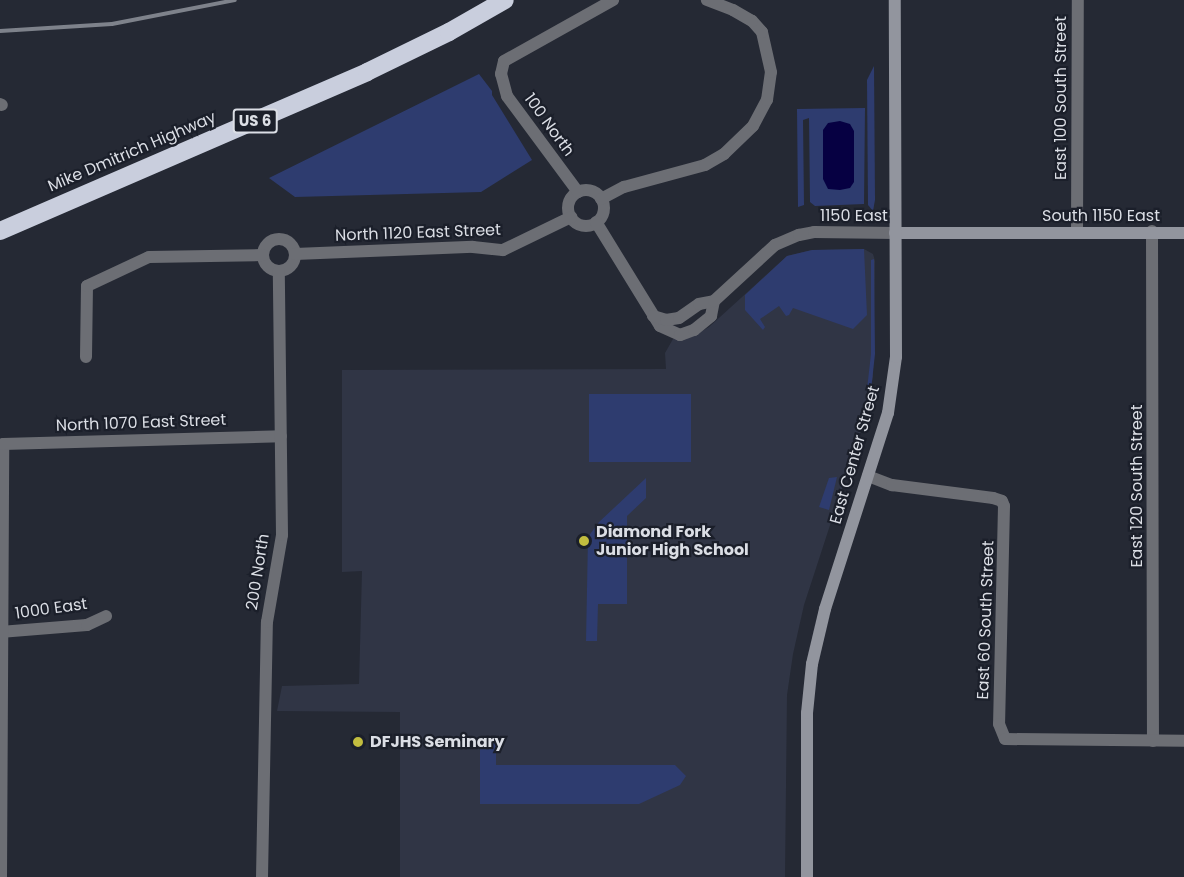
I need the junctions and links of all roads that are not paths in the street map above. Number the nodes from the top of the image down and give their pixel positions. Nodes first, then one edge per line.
1 (505, 0) edge
2 (613, 0) edge
3 (707, 0) edge
4 (895, 0) edge
5 (1078, 0) edge
6 (578, 192) junction
7 (601, 199) junction
8 (571, 217) junction
9 (596, 222) junction
10 (0, 231) edge
11 (1152, 231) junction
12 (1018, 232) joint
13 (1077, 232) junction
14 (895, 233) junction
15 (1184, 233) edge
16 (295, 254) junction
17 (263, 255) junction
18 (279, 271) junction
19 (714, 301) junction
20 (653, 316) junction
21 (86, 357) dead end
22 (281, 436) junction
23 (868, 476) junction
24 (106, 616) dead end
25 (1, 632) edge
26 (1153, 741) junction
27 (1184, 741) edge
28 (1, 877) edge
29 (262, 877) edge
30 (807, 877) edge

1 - 10 highway, Mike Dmitrich Highway / US 6
2 - 6 street, 100 North
3 - 7 street
4 - 14 main road, East Center Street
5 - 13 street, East 100 South Street
6 - 7 street
6 - 8 street
7 - 9 street
8 - 9 street
8 - 16 street, North 1120 East Street
9 - 20 street
11 - 13 main road, South 1150 East
11 - 15 main road, South 1150 East
11 - 26 street, East 120 South Street
12 - 13 main road, South 1150 East
12 - 14 main road, 1150 East
14 - 19 street, 1150 East
14 - 23 main road, East Center Street
16 - 17 street
16 - 18 street
17 - 18 street
17 - 21 street
18 - 22 street, 200 North
19 - 20 street
19 - 20 street
22 - 25 street, North 1070 East Street
22 - 29 street, 200 North
23 - 26 street, East 60 South Street
23 - 30 main road, East Center Street
24 - 25 street, 1000 East
25 - 28 street
26 - 27 street

